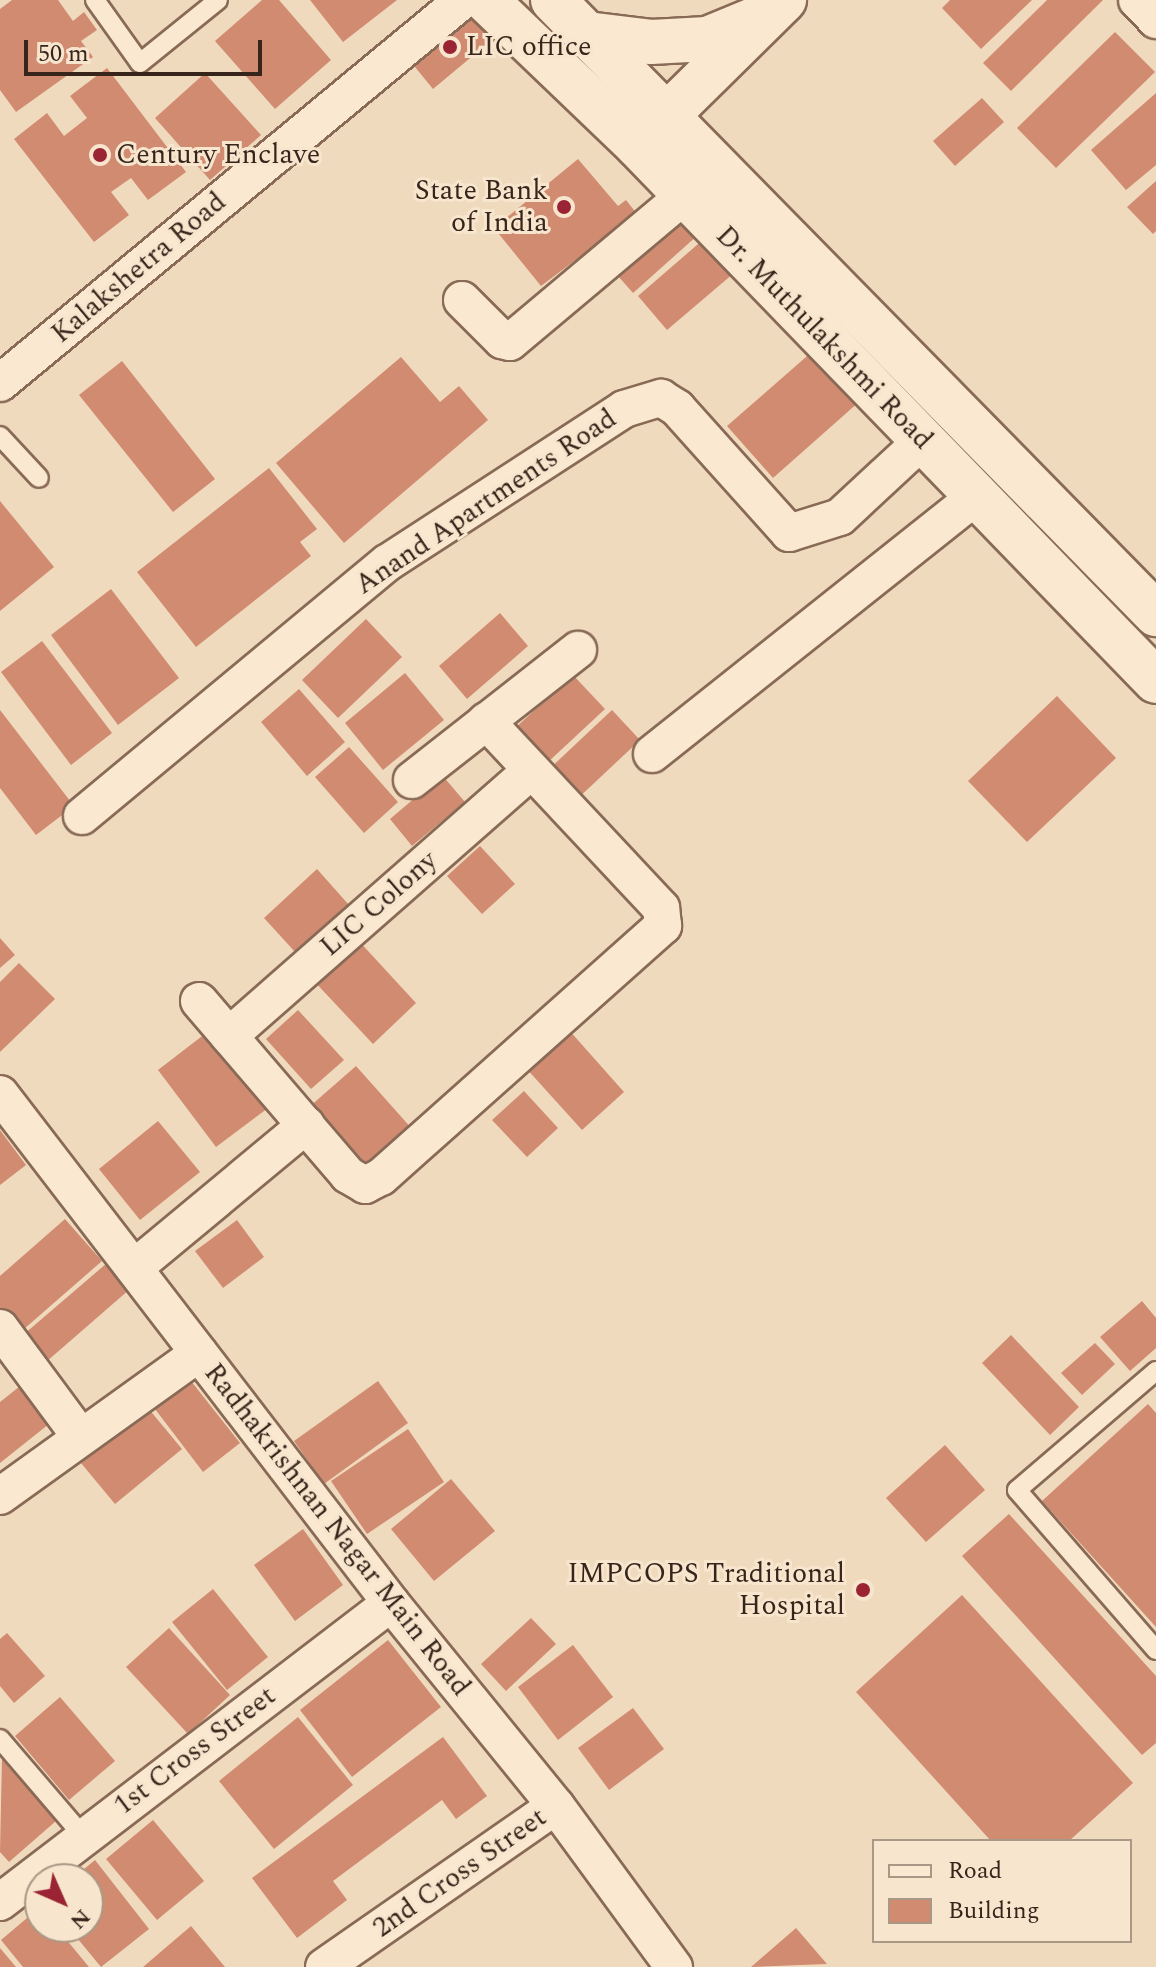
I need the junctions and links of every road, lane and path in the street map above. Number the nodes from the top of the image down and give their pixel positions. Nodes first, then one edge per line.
1 (95, 0) edge
2 (218, 0) edge
3 (463, 0) edge
4 (486, 0) edge
5 (553, 0) edge
6 (1137, 0) edge
7 (777, 7) edge
8 (1156, 20) edge
9 (587, 34) junction
10 (667, 114) junction
11 (637, 145) junction
12 (685, 195) junction
13 (462, 300) dead end
14 (0, 383) edge
15 (0, 436) edge
16 (923, 440) junction
17 (39, 478) dead end
18 (976, 496) junction
19 (1156, 614) edge
20 (578, 650) dead end
21 (1156, 681) edge
22 (486, 721) junction
23 (652, 754) dead end
24 (530, 772) junction
25 (412, 780) dead end
26 (82, 816) dead end
27 (199, 1001) dead end
28 (229, 1036) junction
29 (0, 1094) edge
30 (306, 1125) junction
31 (134, 1268) junction
32 (0, 1328) edge
33 (199, 1353) junction
34 (1156, 1371) edge
35 (80, 1436) junction
36 (0, 1496) edge
37 (391, 1603) junction
38 (1156, 1650) edge
39 (0, 1739) edge
40 (556, 1806) junction
41 (83, 1836) junction
42 (0, 1902) edge
43 (324, 1967) edge
44 (674, 1967) edge

1 - 2 lane
3 - 14 street, Kalakshetra Road
4 - 11 main road, Dr. Muthulakshmi Road
5 - 9 main road, Dr. Muthulakshmi Road
6 - 8 street
7 - 9 main road
7 - 10 main road
9 - 10 main road, Dr. Muthulakshmi Road
10 - 11 main road
10 - 19 main road, Dr. Muthulakshmi Road
11 - 12 main road, Dr. Muthulakshmi Road
12 - 13 street
12 - 16 main road, Dr. Muthulakshmi Road
15 - 17 lane
16 - 18 main road, Dr. Muthulakshmi Road
16 - 26 street, Anand Apartments Road
18 - 21 main road, Dr. Muthulakshmi Road
18 - 23 street
20 - 22 street
22 - 24 street
22 - 25 street
24 - 28 street, LIC Colony
24 - 30 street
27 - 28 street
28 - 30 street
29 - 31 street, Radhakrishnan Nagar Main Road
30 - 31 street
31 - 33 street, Radhakrishnan Nagar Main Road
32 - 35 street
33 - 35 street
33 - 37 street, Radhakrishnan Nagar Main Road
34 - 38 lane
35 - 36 street
37 - 40 street, Radhakrishnan Nagar Main Road
37 - 41 street, 1st Cross Street
39 - 41 lane
40 - 43 street, 2nd Cross Street
40 - 44 street, Radhakrishnan Nagar Main Road
41 - 42 street, 1st Cross Street

